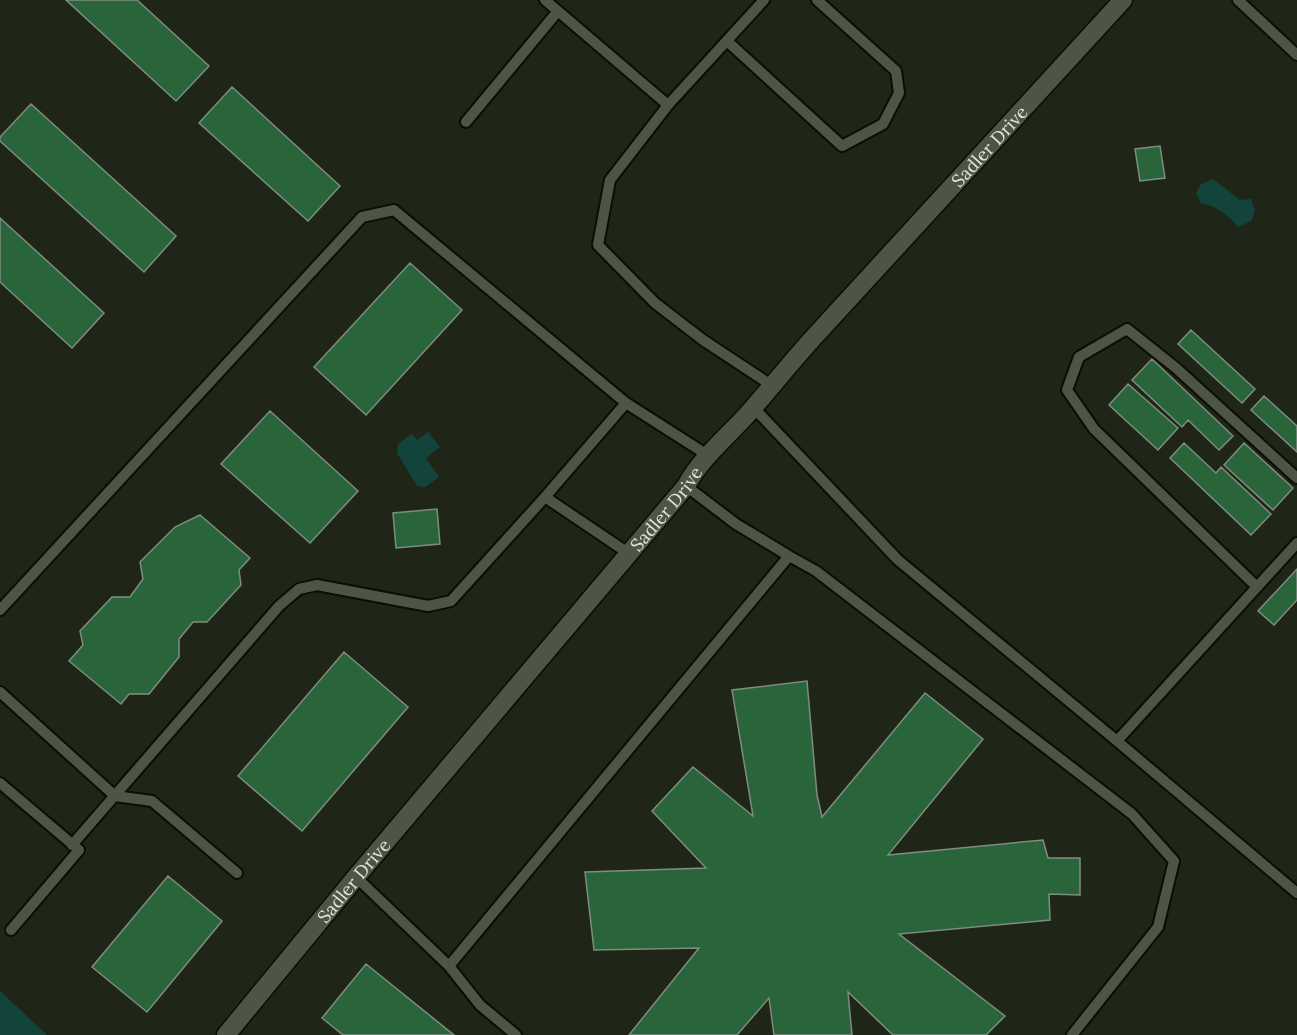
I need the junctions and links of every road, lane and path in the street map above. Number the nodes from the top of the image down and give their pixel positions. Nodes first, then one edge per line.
1 (545, 0) edge
2 (764, 0) edge
3 (817, 0) edge
4 (1123, 0) edge
5 (1238, 0) edge
6 (558, 11) junction
7 (727, 40) junction
8 (1297, 56) edge
9 (668, 105) junction
10 (466, 122) dead end
11 (771, 385) junction
12 (626, 403) junction
13 (754, 408) junction
14 (709, 456) junction
15 (1297, 478) edge
16 (686, 486) junction
17 (545, 497) junction
18 (1297, 543) edge
19 (628, 553) junction
20 (789, 556) junction
21 (1257, 587) junction
22 (0, 610) edge
23 (0, 692) edge
24 (1117, 741) junction
25 (0, 783) edge
26 (115, 796) junction
27 (72, 845) junction
28 (237, 873) dead end
29 (356, 877) junction
30 (1297, 893) edge
31 (11, 930) dead end
32 (449, 966) junction
33 (226, 1035) edge
34 (516, 1035) edge
35 (1072, 1035) edge

1 - 6 lane
2 - 7 lane
3 - 7 lane
4 - 11 street, Sadler Drive
5 - 8 lane
6 - 9 lane
6 - 10 lane
7 - 9 lane
9 - 11 lane
11 - 13 street, Sadler Drive
12 - 14 lane
12 - 17 lane
12 - 22 lane
13 - 14 street, Sadler Drive
13 - 24 lane
14 - 16 street, Sadler Drive
15 - 21 lane
16 - 19 street, Sadler Drive
16 - 20 lane
17 - 19 lane
17 - 26 lane
18 - 21 lane
19 - 29 street, Sadler Drive
20 - 32 lane
20 - 35 lane
21 - 24 lane
23 - 26 lane
24 - 30 lane
25 - 27 lane
26 - 27 lane
26 - 28 lane
27 - 31 lane
29 - 32 lane
29 - 33 street, Sadler Drive
32 - 34 lane

